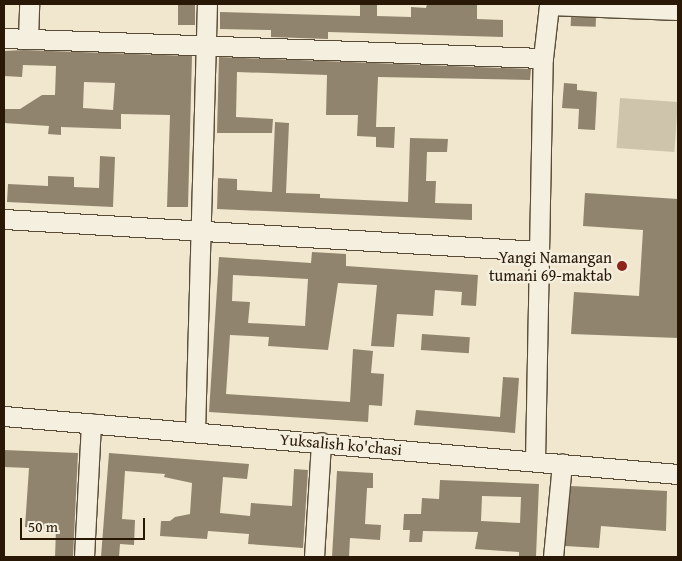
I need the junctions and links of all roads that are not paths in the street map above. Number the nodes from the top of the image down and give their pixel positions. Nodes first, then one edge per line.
1 (29, 4) edge
2 (207, 4) edge
3 (549, 4) edge
4 (678, 10) edge
5 (4, 38) edge
6 (28, 39) junction
7 (206, 46) junction
8 (543, 58) junction
9 (4, 219) edge
10 (201, 231) junction
11 (539, 251) junction
12 (4, 416) edge
13 (91, 423) junction
14 (195, 432) junction
15 (321, 442) junction
16 (535, 461) junction
17 (562, 463) junction
18 (678, 474) edge
19 (84, 557) edge
20 (314, 557) edge
21 (553, 557) edge

1 - 6 street
2 - 7 street
3 - 4 street
3 - 8 street
5 - 6 street
6 - 7 street
7 - 8 street
7 - 10 street
8 - 11 street
9 - 10 street
10 - 11 street
10 - 14 street
11 - 16 street
12 - 13 street, Yuksalish ko'chasi
13 - 14 street, Yuksalish ko'chasi
13 - 19 street
14 - 15 street, Yuksalish ko'chasi
15 - 16 street, Yuksalish ko'chasi
15 - 20 street
16 - 17 street, Yuksalish ko'chasi
17 - 18 street, Yuksalish ko'chasi
17 - 21 street

